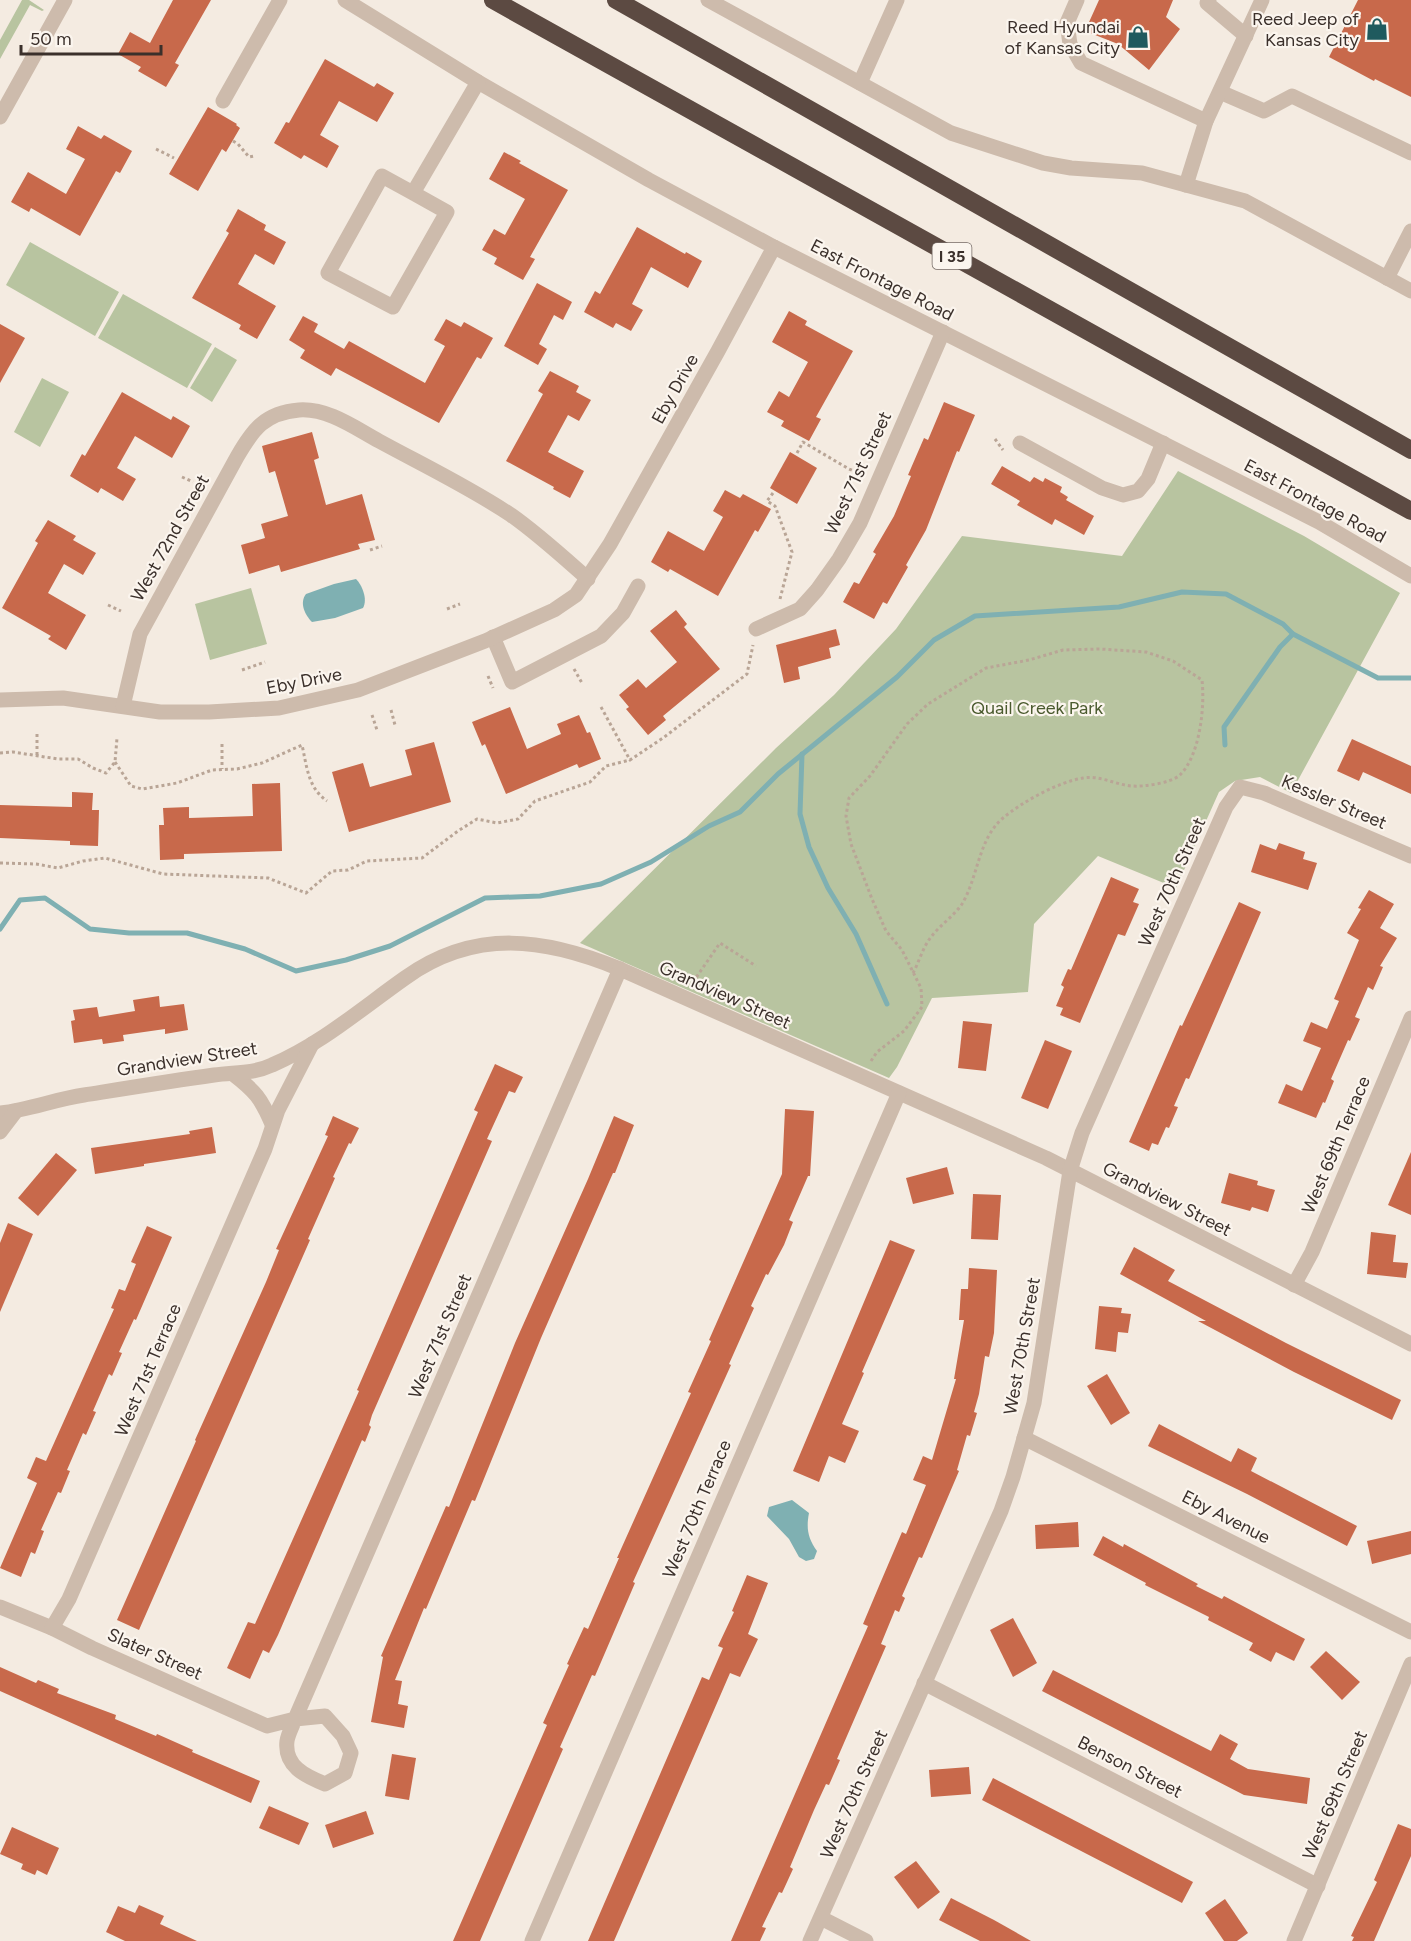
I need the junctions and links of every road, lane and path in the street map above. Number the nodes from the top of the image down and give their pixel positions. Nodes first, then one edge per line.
1 (65, 0) edge
2 (280, 0) edge
3 (345, 0) edge
4 (493, 0) edge
5 (616, 0) edge
6 (708, 0) edge
7 (897, 0) edge
8 (1077, 0) edge
9 (1209, 0) edge
10 (1262, 0) edge
11 (1246, 36) junction
12 (478, 82) junction
13 (860, 83) junction
14 (1220, 92) junction
15 (223, 101) dead end
16 (0, 117) edge
17 (1206, 121) junction
18 (233, 141) dead end
19 (156, 149) dead end
20 (1411, 153) edge
21 (254, 156) dead end
22 (174, 158) dead end
23 (1186, 185) junction
24 (412, 193) junction
25 (1411, 231) edge
26 (774, 246) junction
27 (1387, 278) junction
28 (1411, 291) edge
29 (943, 332) junction
30 (995, 439) dead end
31 (1020, 443) dead end
32 (1163, 443) junction
33 (1003, 450) dead end
34 (1411, 450) edge
35 (796, 453) dead end
36 (182, 477) dead end
37 (193, 482) dead end
38 (878, 482) junction
39 (773, 493) dead end
40 (1411, 511) edge
41 (382, 546) dead end
42 (370, 550) dead end
43 (1411, 576) edge
44 (588, 579) junction
45 (639, 586) dead end
46 (460, 604) dead end
47 (108, 605) dead end
48 (447, 609) dead end
49 (121, 611) dead end
50 (774, 621) junction
51 (756, 629) joint
52 (493, 637) junction
53 (265, 662) dead end
54 (573, 668) dead end
55 (242, 670) dead end
56 (488, 676) dead end
57 (582, 682) dead end
58 (493, 688) dead end
59 (0, 700) edge
60 (123, 706) junction
61 (601, 707) dead end
62 (390, 710) dead end
63 (372, 715) dead end
64 (395, 725) dead end
65 (377, 730) dead end
66 (37, 731) dead end
67 (117, 738) dead end
68 (222, 744) dead end
69 (0, 753) edge
70 (37, 755) junction
71 (630, 760) junction
72 (115, 762) junction
73 (222, 770) junction
74 (1240, 787) joint
75 (327, 801) dead end
76 (1411, 856) edge
77 (0, 863) edge
78 (756, 966) dead end
79 (620, 969) junction
80 (913, 973) junction
81 (692, 984) dead end
82 (1411, 1018) edge
83 (312, 1044) junction
84 (870, 1063) dead end
85 (233, 1074) junction
86 (899, 1093) junction
87 (16, 1111) junction
88 (0, 1113) edge
89 (272, 1124) junction
90 (0, 1132) edge
91 (1070, 1171) junction
92 (1294, 1285) junction
93 (1411, 1344) edge
94 (1024, 1438) junction
95 (0, 1607) edge
96 (52, 1628) junction
97 (1411, 1632) edge
98 (1411, 1664) edge
99 (924, 1683) junction
100 (295, 1719) junction
101 (1318, 1886) junction
102 (821, 1918) junction
103 (532, 1941) edge
104 (810, 1941) edge
105 (866, 1941) edge
106 (1294, 1941) edge

1 - 16 street
2 - 15 street
3 - 12 street, East Frontage Road
4 - 40 highway, I 35
5 - 34 highway
6 - 13 street
7 - 13 street
8 - 17 street
9 - 11 street
10 - 11 street
11 - 14 street
12 - 24 street
12 - 26 street, East Frontage Road
13 - 23 street
14 - 17 street
14 - 20 street
17 - 23 street
18 - 21 path
19 - 22 path
23 - 27 street
24 - 24 street
25 - 27 street
26 - 29 street, East Frontage Road
26 - 44 street, Eby Drive
27 - 28 street
29 - 32 street, East Frontage Road
29 - 38 street, West 71st Street
30 - 33 path
31 - 32 street
32 - 43 street, East Frontage Road
35 - 38 path
36 - 37 path
38 - 50 street, West 71st Street
39 - 50 path
41 - 42 path
44 - 52 street, Eby Drive
44 - 60 street, West 72nd Street
45 - 52 street
46 - 48 path
47 - 49 path
50 - 51 street, West 71st Street
51 - 71 path
52 - 60 street, Eby Drive
53 - 55 path
54 - 57 path
56 - 58 path
59 - 60 street, Eby Drive
61 - 71 path
62 - 64 path
63 - 65 path
66 - 70 path
67 - 72 path
68 - 73 path
69 - 70 path
70 - 72 path
71 - 77 path
72 - 73 path
73 - 75 path
74 - 76 street, Kessler Street
74 - 91 street, West 70th Street
78 - 81 path
79 - 83 street, Grandview Street
79 - 86 street, Grandview Street
79 - 100 street, West 71st Street
80 - 80 path
80 - 84 path
82 - 92 street, West 69th Terrace
83 - 85 street, Grandview Street
83 - 89 street, West 71st Terrace
85 - 87 street, Grandview Street
85 - 89 street
86 - 91 street, Grandview Street
86 - 103 street, West 70th Terrace
87 - 88 street, Grandview Street
87 - 90 street
89 - 96 street, West 71st Terrace
91 - 92 street, Grandview Street
91 - 94 street, West 70th Street
92 - 93 street, Grandview Street
94 - 97 street, Eby Avenue
94 - 99 street, West 70th Street
95 - 96 street, Slater Street
96 - 100 street, Slater Street
98 - 101 street, West 69th Street
99 - 101 street, Benson Street
99 - 102 street, West 70th Street
100 - 100 street, West 71st Street
101 - 106 street, West 69th Street
102 - 104 street, West 70th Street
102 - 105 street

